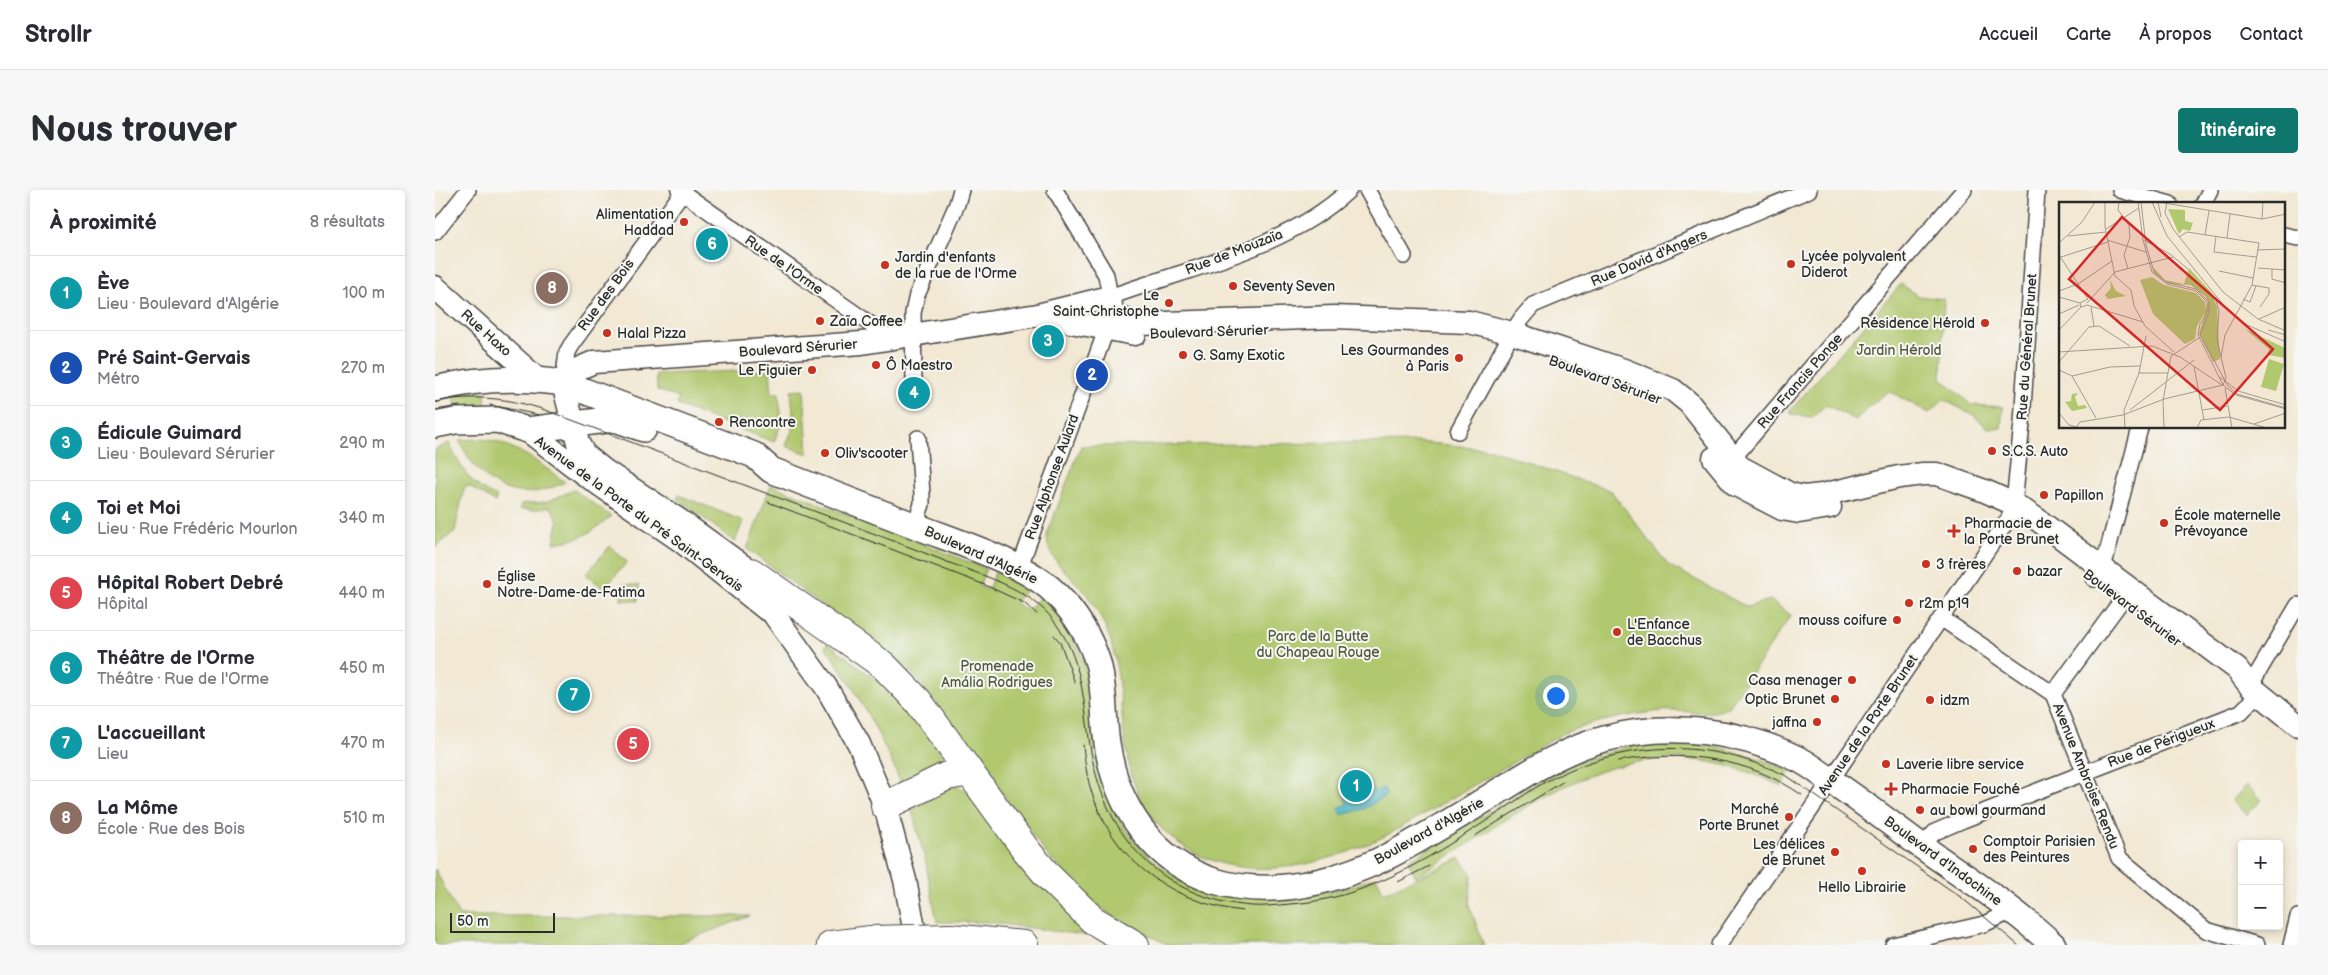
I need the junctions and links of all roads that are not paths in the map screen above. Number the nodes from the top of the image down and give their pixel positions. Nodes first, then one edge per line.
1 (468, 190) edge
2 (961, 190) edge
3 (1055, 190) edge
4 (1349, 190) edge
5 (1367, 190) edge
6 (1809, 190) edge
7 (1964, 190) edge
8 (2037, 190) edge
9 (2120, 190) edge
10 (2210, 190) edge
11 (682, 191) edge
12 (2163, 202) edge
13 (2204, 202) edge
14 (435, 232) edge
15 (2285, 235) edge
16 (2298, 238) edge
17 (1404, 256) dead end
18 (435, 287) edge
19 (1109, 314) junction
20 (1038, 315) junction
21 (913, 335) junction
22 (890, 338) junction
23 (1508, 339) junction
24 (497, 379) junction
25 (537, 379) junction
26 (914, 381) dead end
27 (563, 383) junction
28 (435, 389) edge
29 (497, 420) junction
30 (435, 425) edge
31 (574, 425) junction
32 (2140, 429) edge
33 (527, 430) junction
34 (1458, 431) dead end
35 (918, 438) dead end
36 (1733, 458) junction
37 (771, 470) junction
38 (2011, 511) junction
39 (915, 526) junction
40 (1019, 569) junction
41 (751, 572) junction
42 (2098, 574) junction
43 (2122, 600) junction
44 (2298, 605) edge
45 (775, 616) junction
46 (1941, 618) junction
47 (2255, 689) junction
48 (2053, 694) junction
49 (2298, 725) edge
50 (969, 772) junction
51 (2084, 773) junction
52 (1831, 780) junction
53 (885, 806) junction
54 (1922, 846) junction
55 (2012, 911) junction
56 (2298, 916) edge
57 (831, 945) edge
58 (917, 945) edge
59 (1024, 945) edge
60 (1135, 945) edge
61 (1719, 945) edge
62 (1893, 945) edge
63 (2053, 945) edge
64 (2257, 945) edge
65 (2291, 945) edge

1 - 14 street
2 - 21 street
3 - 19 street
4 - 19 street, Rue de Mouzaïa
5 - 17 street
6 - 23 street, Rue David d'Angers
7 - 36 street, Rue Francis Ponge
8 - 38 street, Rue du Général Brunet
9 - 12 street
10 - 13 street
11 - 22 street, Rue de l'Orme
11 - 27 street, Rue des Bois
15 - 16 street
18 - 25 street, Rue Haxo
19 - 20 street, Boulevard Sérurier
19 - 20 street, Boulevard Sérurier
19 - 23 street, Boulevard Sérurier
19 - 40 street, Rue Alphonse Aulard
20 - 21 street, Boulevard Sérurier
21 - 22 street, Boulevard Sérurier
21 - 26 street
22 - 27 street, Boulevard Sérurier
23 - 34 street, Rue David d'Angers
23 - 36 street, Boulevard Sérurier
23 - 38 street, Boulevard Sérurier
24 - 25 main road, Boulevard d'Algérie
24 - 28 main road
24 - 29 main road
25 - 27 main road, Boulevard d'Algérie
27 - 31 street, Avenue de la Porte du Pré Saint-Gervais
27 - 37 main road, Boulevard d'Algérie
29 - 30 main road
29 - 33 main road
31 - 33 main road
31 - 37 main road, Boulevard d'Algérie
31 - 41 street, Avenue de la Porte du Pré Saint-Gervais
32 - 42 street
33 - 45 street, Avenue de la Porte du Pré Saint-Gervais
35 - 39 street
36 - 38 street, Boulevard Sérurier
37 - 39 main road, Boulevard d'Algérie
38 - 42 street, Boulevard Sérurier
38 - 46 street, Avenue de la Porte Brunet
39 - 40 main road, Boulevard d'Algérie
40 - 52 main road, Boulevard d'Algérie
41 - 45 street, Avenue de la Porte du Pré Saint-Gervais
41 - 50 highway
42 - 43 street, Boulevard Sérurier
42 - 47 street, Boulevard Sérurier
43 - 47 street, Boulevard Sérurier
43 - 48 street
44 - 47 street, Rue de Périgueux
45 - 53 street, Avenue de la Porte du Pré Saint-Gervais
46 - 48 street, Avenue Ambroise Rendu
46 - 52 street, Avenue de la Porte Brunet
47 - 49 street, Boulevard Sérurier
47 - 51 street, Rue de Périgueux
48 - 51 street, Avenue Ambroise Rendu
50 - 53 highway
50 - 60 highway
51 - 54 street, Rue de Périgueux
51 - 64 street, Avenue Ambroise Rendu
52 - 54 main road, Boulevard d'Indochine
52 - 61 street, Avenue de la Porte Brunet
53 - 58 street, Avenue de la Porte du Pré Saint-Gervais
54 - 55 main road, Boulevard d'Indochine
55 - 62 street
55 - 63 main road, Boulevard d'Indochine
56 - 65 street
57 - 59 highway, bridge

